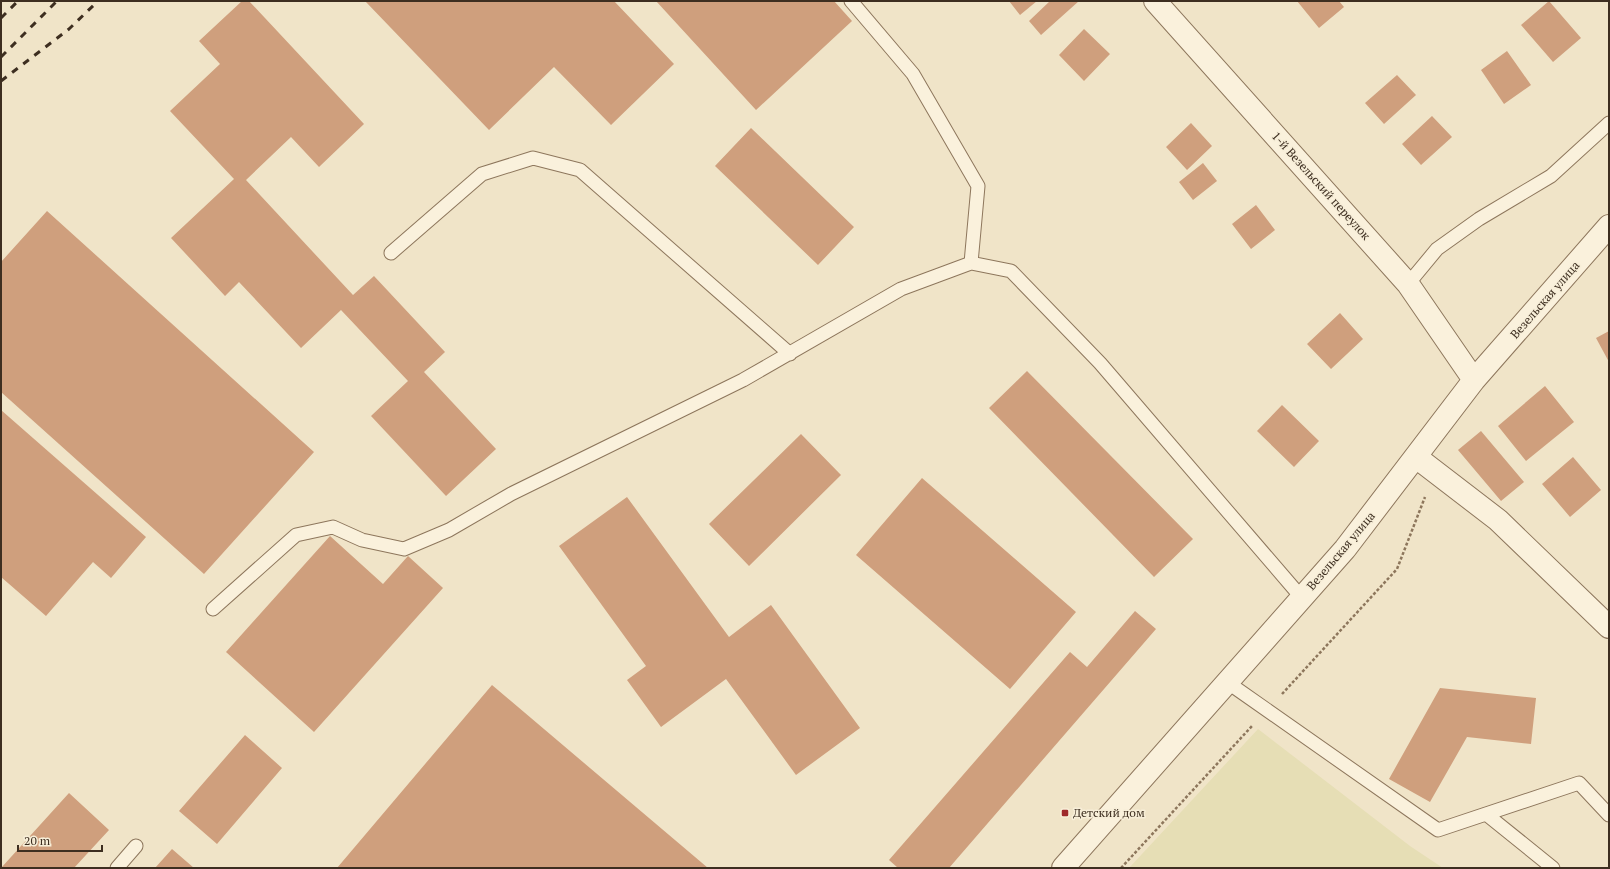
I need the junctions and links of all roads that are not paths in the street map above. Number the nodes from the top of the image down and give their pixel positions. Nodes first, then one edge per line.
1 (851, 1) edge
2 (1155, 1) edge
3 (1609, 122) edge
4 (1609, 226) edge
5 (391, 253) dead end
6 (971, 263) junction
7 (1408, 284) junction
8 (790, 354) junction
9 (1474, 380) junction
10 (1416, 457) junction
11 (1302, 598) junction
12 (213, 609) dead end
13 (1609, 627) edge
14 (1227, 682) junction
15 (1486, 814) junction
16 (1609, 815) edge
17 (136, 846) dead end
18 (117, 868) edge
19 (1063, 868) edge
20 (1553, 868) edge

1 - 6 lane
2 - 7 street, 1-й Везельский переулок
3 - 7 lane
4 - 9 street, Везельская улица
5 - 8 lane
6 - 8 lane
6 - 11 lane
7 - 9 street, 1-й Везельский переулок
8 - 12 lane
9 - 10 street, Везельская улица
10 - 11 street, Везельская улица
10 - 13 street
11 - 14 street, Везельская улица
14 - 15 lane
14 - 19 street, Везельская улица
15 - 16 lane
15 - 20 lane
17 - 18 lane

